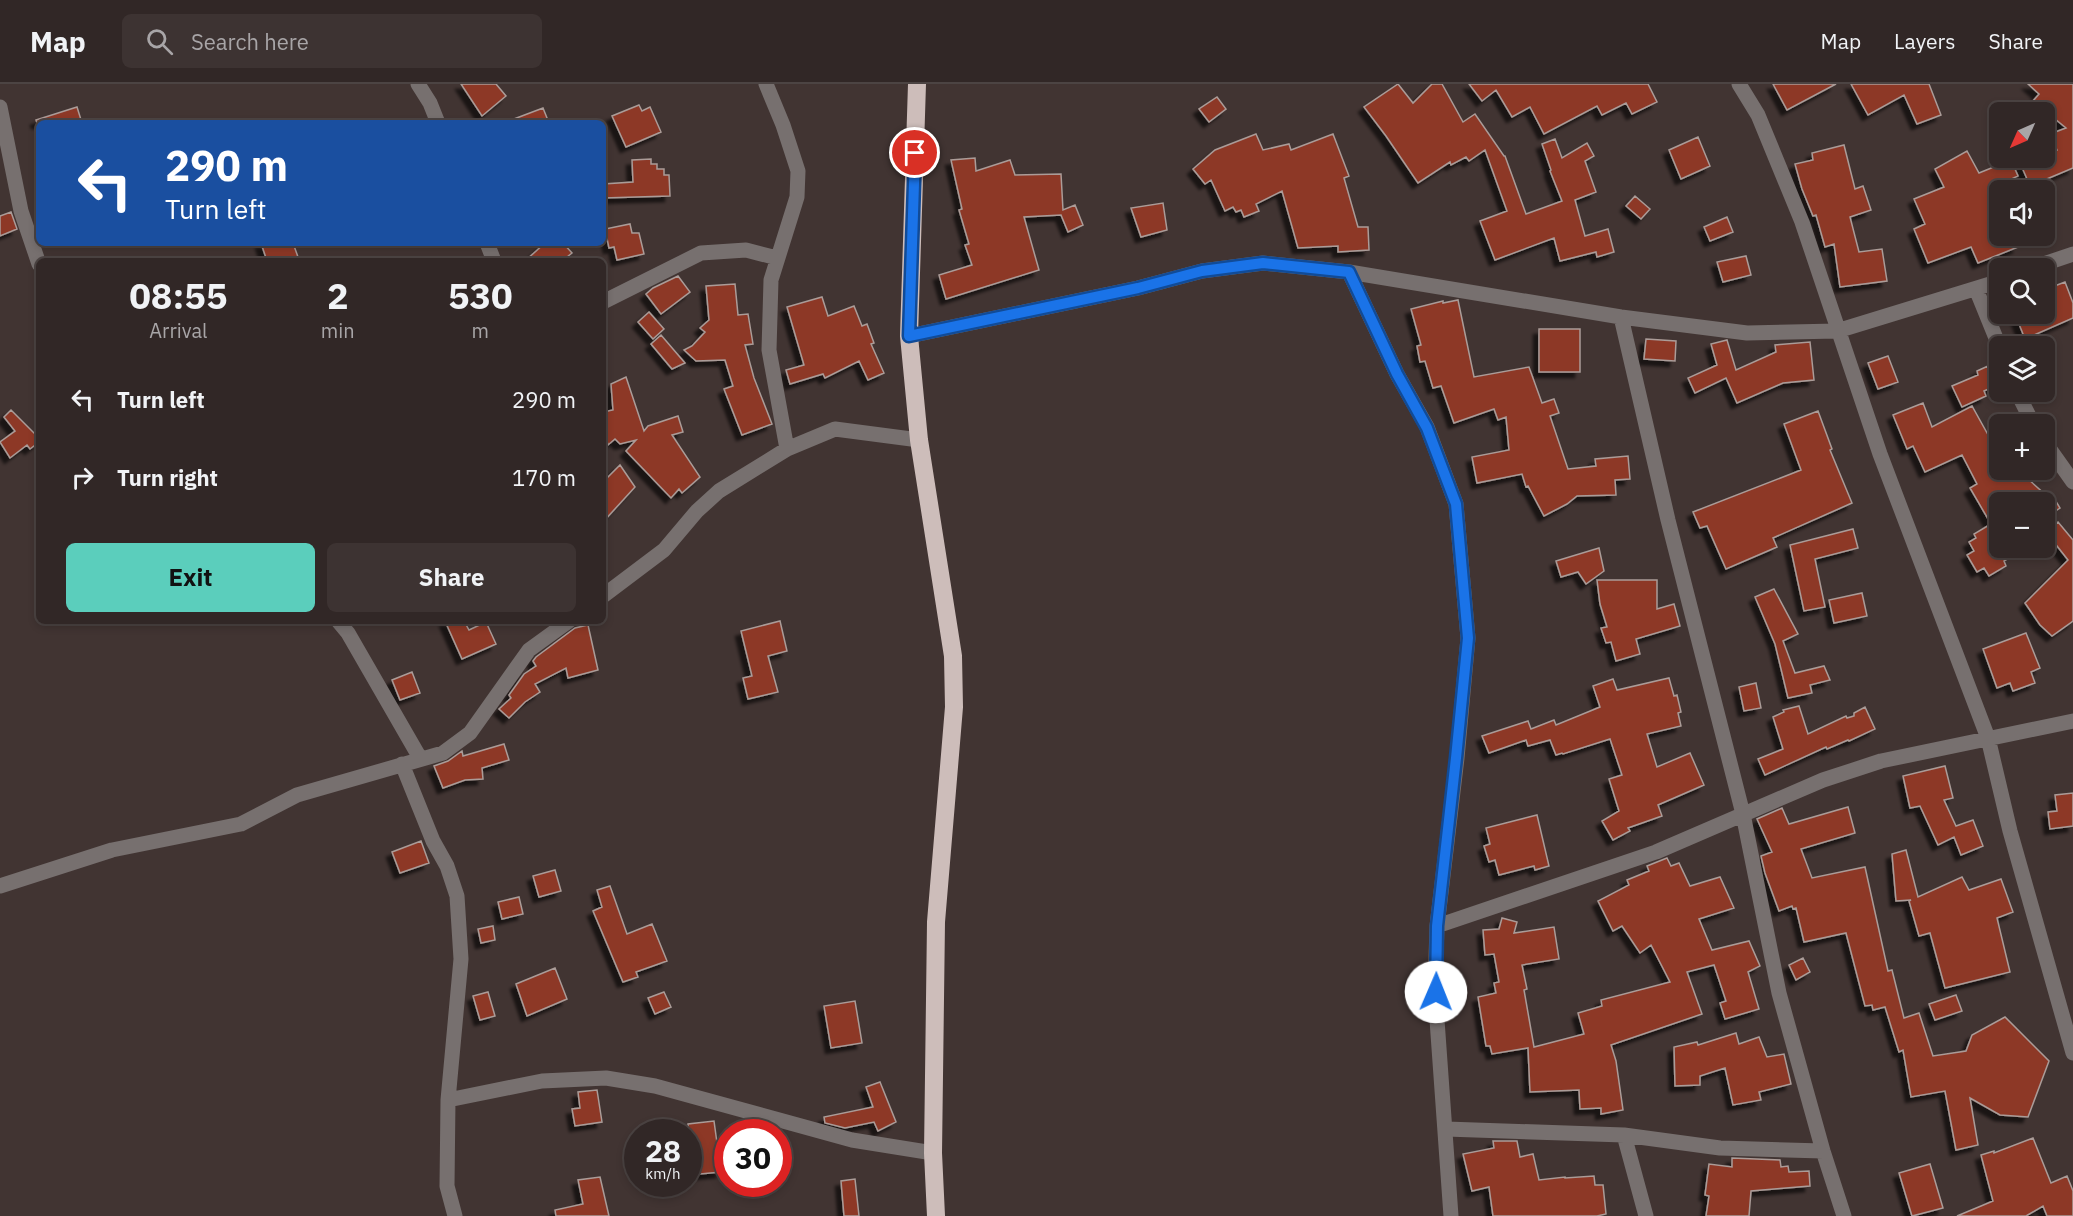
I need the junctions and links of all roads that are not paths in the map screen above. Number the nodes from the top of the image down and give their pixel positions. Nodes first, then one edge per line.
1 (418, 84) edge
2 (765, 84) edge
3 (917, 84) edge
4 (1739, 84) edge
5 (0, 107) edge
6 (437, 120) edge
7 (2073, 254) edge
8 (37, 258) edge
9 (777, 258) junction
10 (2055, 260) edge
11 (1349, 272) junction
12 (1989, 284) edge
13 (1976, 289) junction
14 (606, 300) edge
15 (1621, 317) junction
16 (1837, 331) junction
17 (909, 336) junction
18 (1995, 336) edge
19 (919, 440) junction
20 (787, 449) junction
21 (2055, 457) edge
22 (2073, 482) edge
23 (606, 594) edge
24 (340, 624) edge
25 (552, 627) edge
26 (2073, 721) edge
27 (1988, 738) junction
28 (420, 758) junction
29 (402, 764) junction
30 (1743, 814) junction
31 (0, 886) edge
32 (1437, 926) junction
33 (2073, 1053) edge
34 (448, 1100) junction
35 (1446, 1129) junction
36 (1624, 1135) junction
37 (1823, 1151) junction
38 (933, 1153) junction
39 (455, 1216) edge
40 (936, 1216) edge
41 (1451, 1216) edge
42 (1646, 1216) edge
43 (1844, 1216) edge

1 - 6 street
2 - 9 street
3 - 17 highway
4 - 16 street
5 - 8 street
7 - 10 street
9 - 14 street
9 - 20 street
11 - 15 street
11 - 17 street
11 - 32 street
12 - 13 street
13 - 16 street
13 - 18 street
15 - 16 street
15 - 30 street
16 - 27 street
17 - 19 highway
19 - 20 street
19 - 38 highway
20 - 23 street
21 - 22 street
24 - 28 street
25 - 28 street
26 - 27 street
27 - 30 street
27 - 33 street
28 - 29 street
29 - 31 street
29 - 34 street
30 - 32 street
30 - 37 street
32 - 35 street
34 - 38 street
34 - 39 street
35 - 36 street
35 - 41 street
36 - 37 street
36 - 42 street
37 - 43 street
38 - 40 highway

